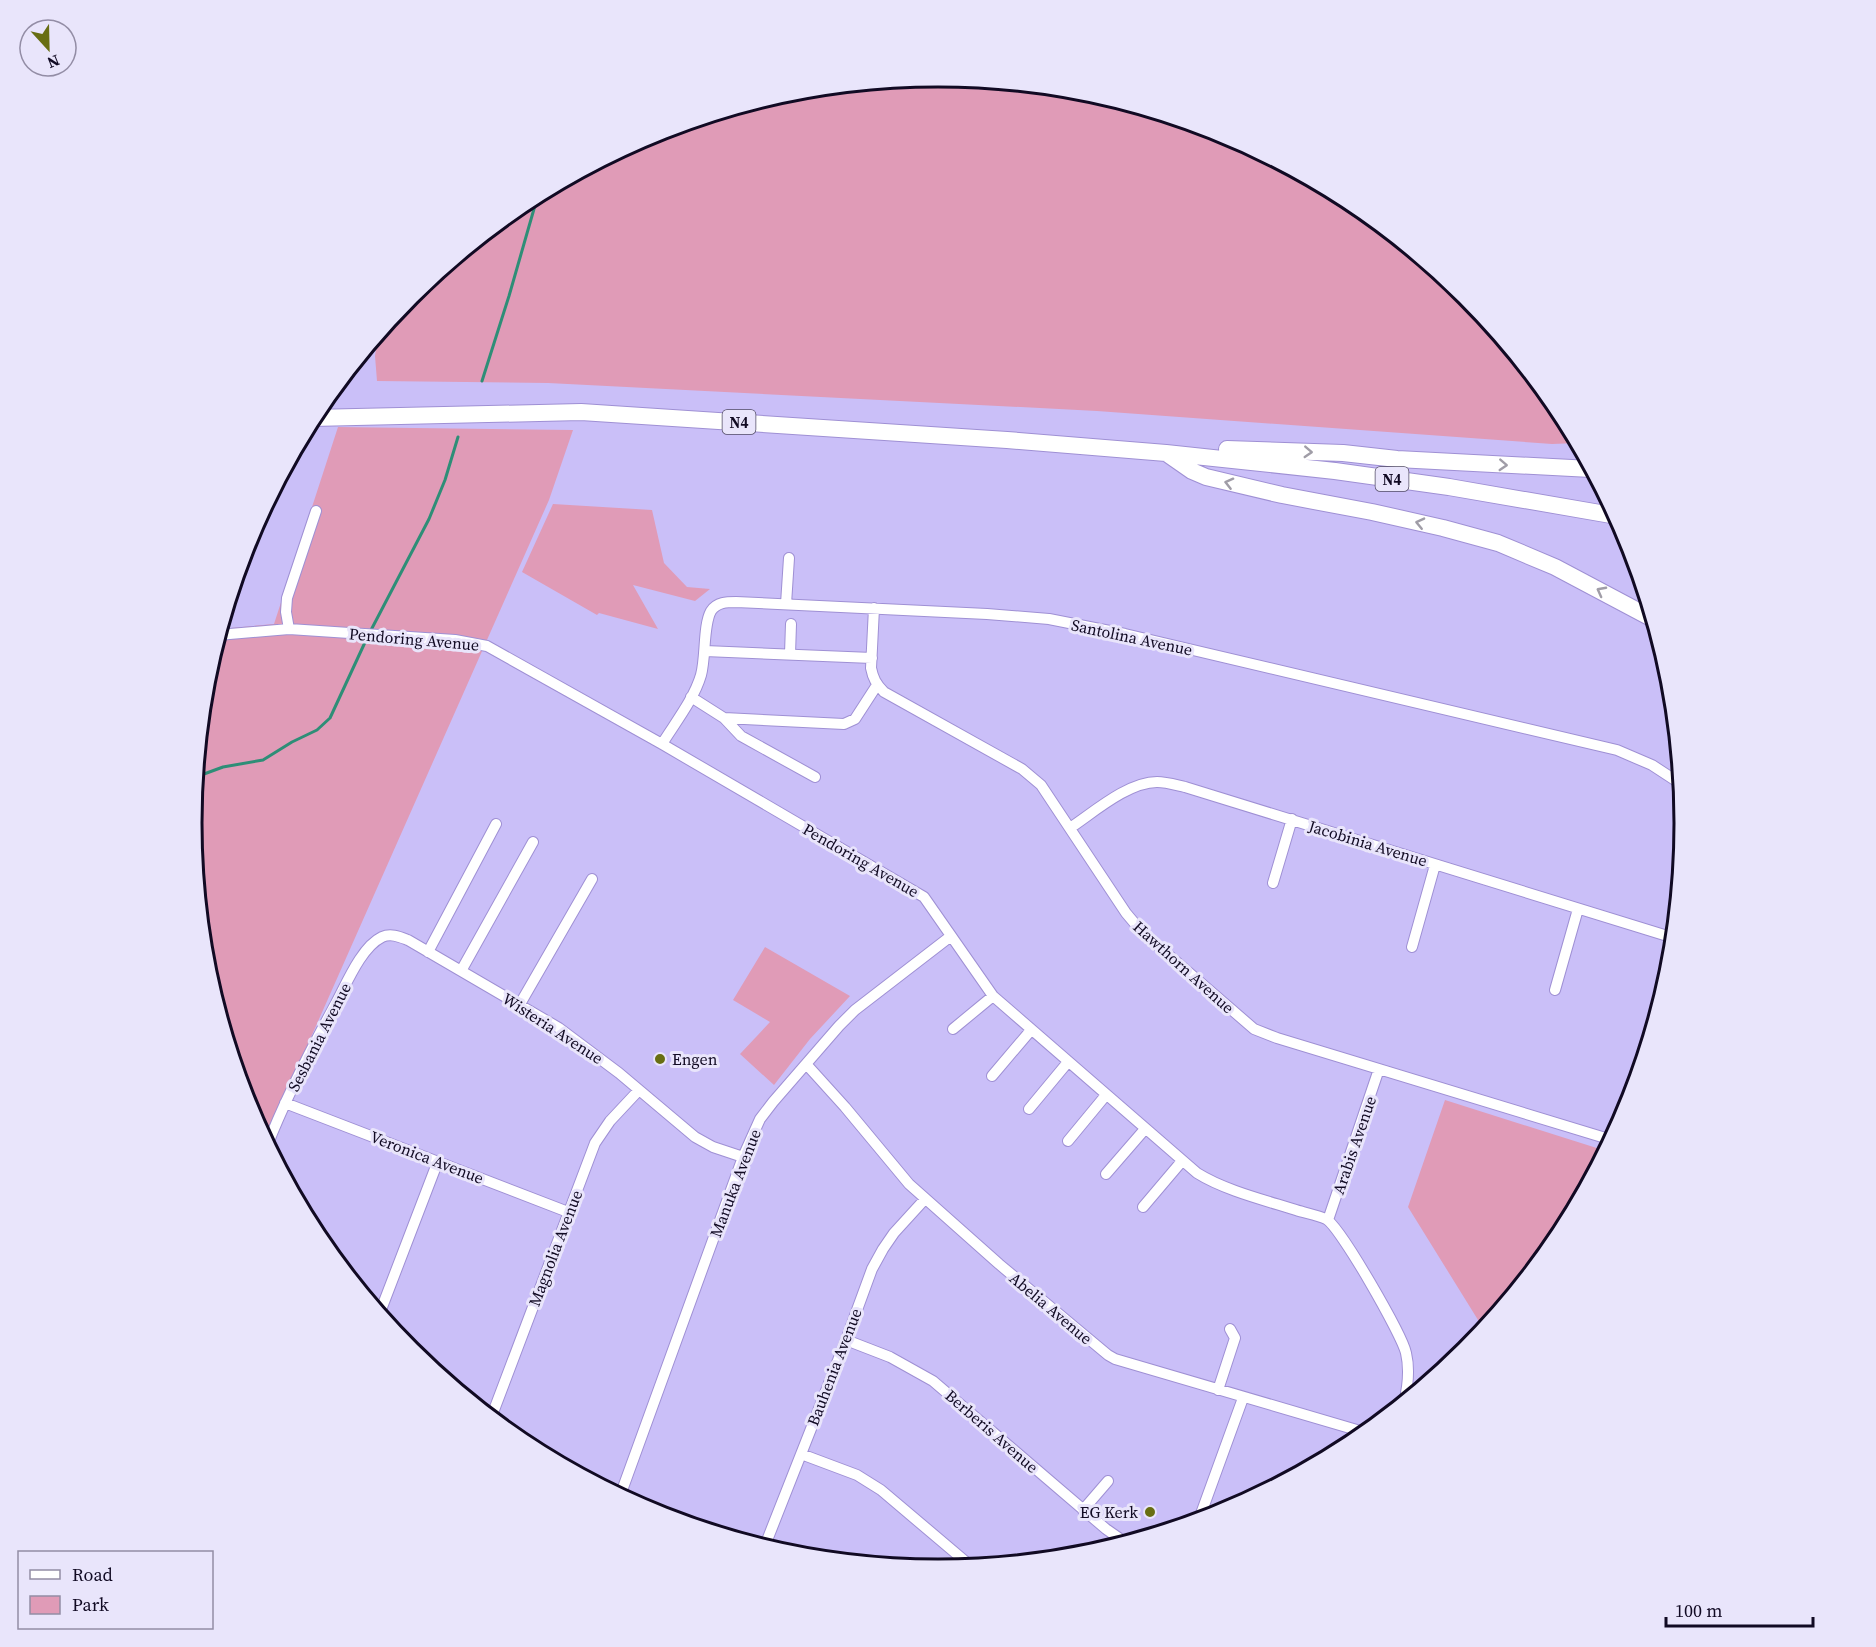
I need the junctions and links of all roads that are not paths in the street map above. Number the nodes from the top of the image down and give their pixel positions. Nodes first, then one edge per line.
1 (324, 418) edge
2 (1166, 453) junction
3 (1583, 469) edge
4 (316, 511) dead end
5 (1606, 514) edge
6 (789, 558) dead end
7 (786, 604) junction
8 (874, 608) junction
9 (1643, 614) edge
10 (791, 624) dead end
11 (289, 629) junction
12 (227, 634) edge
13 (705, 651) junction
14 (790, 654) junction
15 (872, 658) junction
16 (877, 685) junction
17 (691, 697) junction
18 (724, 718) junction
19 (662, 744) junction
20 (814, 777) dead end
21 (1673, 779) edge
22 (1292, 819) junction
23 (496, 824) dead end
24 (1070, 828) junction
25 (533, 842) dead end
26 (1435, 865) junction
27 (592, 879) dead end
28 (1274, 883) dead end
29 (1578, 909) junction
30 (1665, 935) edge
31 (384, 936) joint
32 (951, 936) junction
33 (1412, 946) dead end
34 (428, 952) junction
35 (461, 971) junction
36 (1555, 990) dead end
37 (993, 996) junction
38 (520, 1004) junction
39 (953, 1029) dead end
40 (1031, 1030) junction
41 (1068, 1062) junction
42 (807, 1065) junction
43 (1379, 1070) junction
44 (992, 1076) dead end
45 (639, 1090) junction
46 (1106, 1095) junction
47 (285, 1103) junction
48 (1029, 1108) dead end
49 (1145, 1128) junction
50 (271, 1136) edge
51 (1604, 1138) edge
52 (1068, 1141) dead end
53 (743, 1157) junction
54 (438, 1161) junction
55 (1182, 1161) junction
56 (1106, 1174) dead end
57 (925, 1199) junction
58 (1143, 1207) dead end
59 (568, 1212) junction
60 (1328, 1220) junction
61 (383, 1308) edge
62 (1230, 1329) dead end
63 (846, 1340) junction
64 (1218, 1390) junction
65 (1405, 1392) edge
66 (1243, 1398) junction
67 (494, 1411) edge
68 (1356, 1430) edge
69 (801, 1454) junction
70 (1108, 1481) dead end
71 (623, 1489) edge
72 (1083, 1510) junction
73 (1202, 1511) edge
74 (1118, 1538) edge
75 (767, 1540) edge
76 (963, 1559) edge

1 - 2 highway, N4
2 -> 3 highway
2 - 5 highway, N4
9 -> 2 highway
4 - 11 street
6 - 7 street
7 - 8 street, Santolina Avenue
7 - 13 street, Santolina Avenue
8 - 15 street
8 - 21 street, Santolina Avenue
10 - 14 street
11 - 12 street, Pendoring Avenue
11 - 19 street, Pendoring Avenue
13 - 14 street
13 - 17 street, Santolina Avenue
14 - 15 street
15 - 16 street
16 - 18 street
16 - 24 street, Hawthorn Avenue
17 - 18 street
17 - 19 street, Santolina Avenue
18 - 20 street
19 - 32 street, Pendoring Avenue
22 - 24 street, Jacobinia Avenue
22 - 26 street, Jacobinia Avenue
22 - 28 street
23 - 34 street
24 - 43 street, Hawthorn Avenue
25 - 35 street
26 - 29 street, Jacobinia Avenue
26 - 33 street
27 - 38 street
29 - 30 street, Jacobinia Avenue
29 - 36 street
31 - 34 street, Wisteria Avenue
31 - 47 street, Sesbania Avenue
32 - 37 street, Pendoring Avenue
32 - 42 street, Manuka Avenue
34 - 35 street, Wisteria Avenue
35 - 38 street, Wisteria Avenue
37 - 39 street
37 - 40 street, Pendoring Avenue
38 - 45 street, Wisteria Avenue
40 - 41 street, Pendoring Avenue
40 - 44 street
41 - 46 street, Pendoring Avenue
41 - 48 street
42 - 53 street, Manuka Avenue
42 - 57 street, Abelia Avenue
43 - 51 street, Hawthorn Avenue
43 - 60 street, Arabis Avenue
45 - 53 street, Wisteria Avenue
45 - 59 street, Magnolia Avenue
46 - 49 street, Pendoring Avenue
46 - 52 street
47 - 50 street, Sesbania Avenue
47 - 54 street, Veronica Avenue
49 - 55 street, Pendoring Avenue
49 - 56 street
53 - 71 street, Manuka Avenue
54 - 59 street, Veronica Avenue
54 - 61 street
55 - 58 street
55 - 60 street, Pendoring Avenue
57 - 63 street, Bauhenia Avenue
57 - 64 street, Abelia Avenue
59 - 67 street, Magnolia Avenue
60 - 65 street
62 - 64 street
63 - 69 street, Bauhenia Avenue
63 - 72 street, Berberis Avenue
64 - 66 street, Abelia Avenue
66 - 68 street, Abelia Avenue
66 - 73 street
69 - 75 street, Bauhenia Avenue
69 - 76 street
70 - 72 street
72 - 74 street, Berberis Avenue

